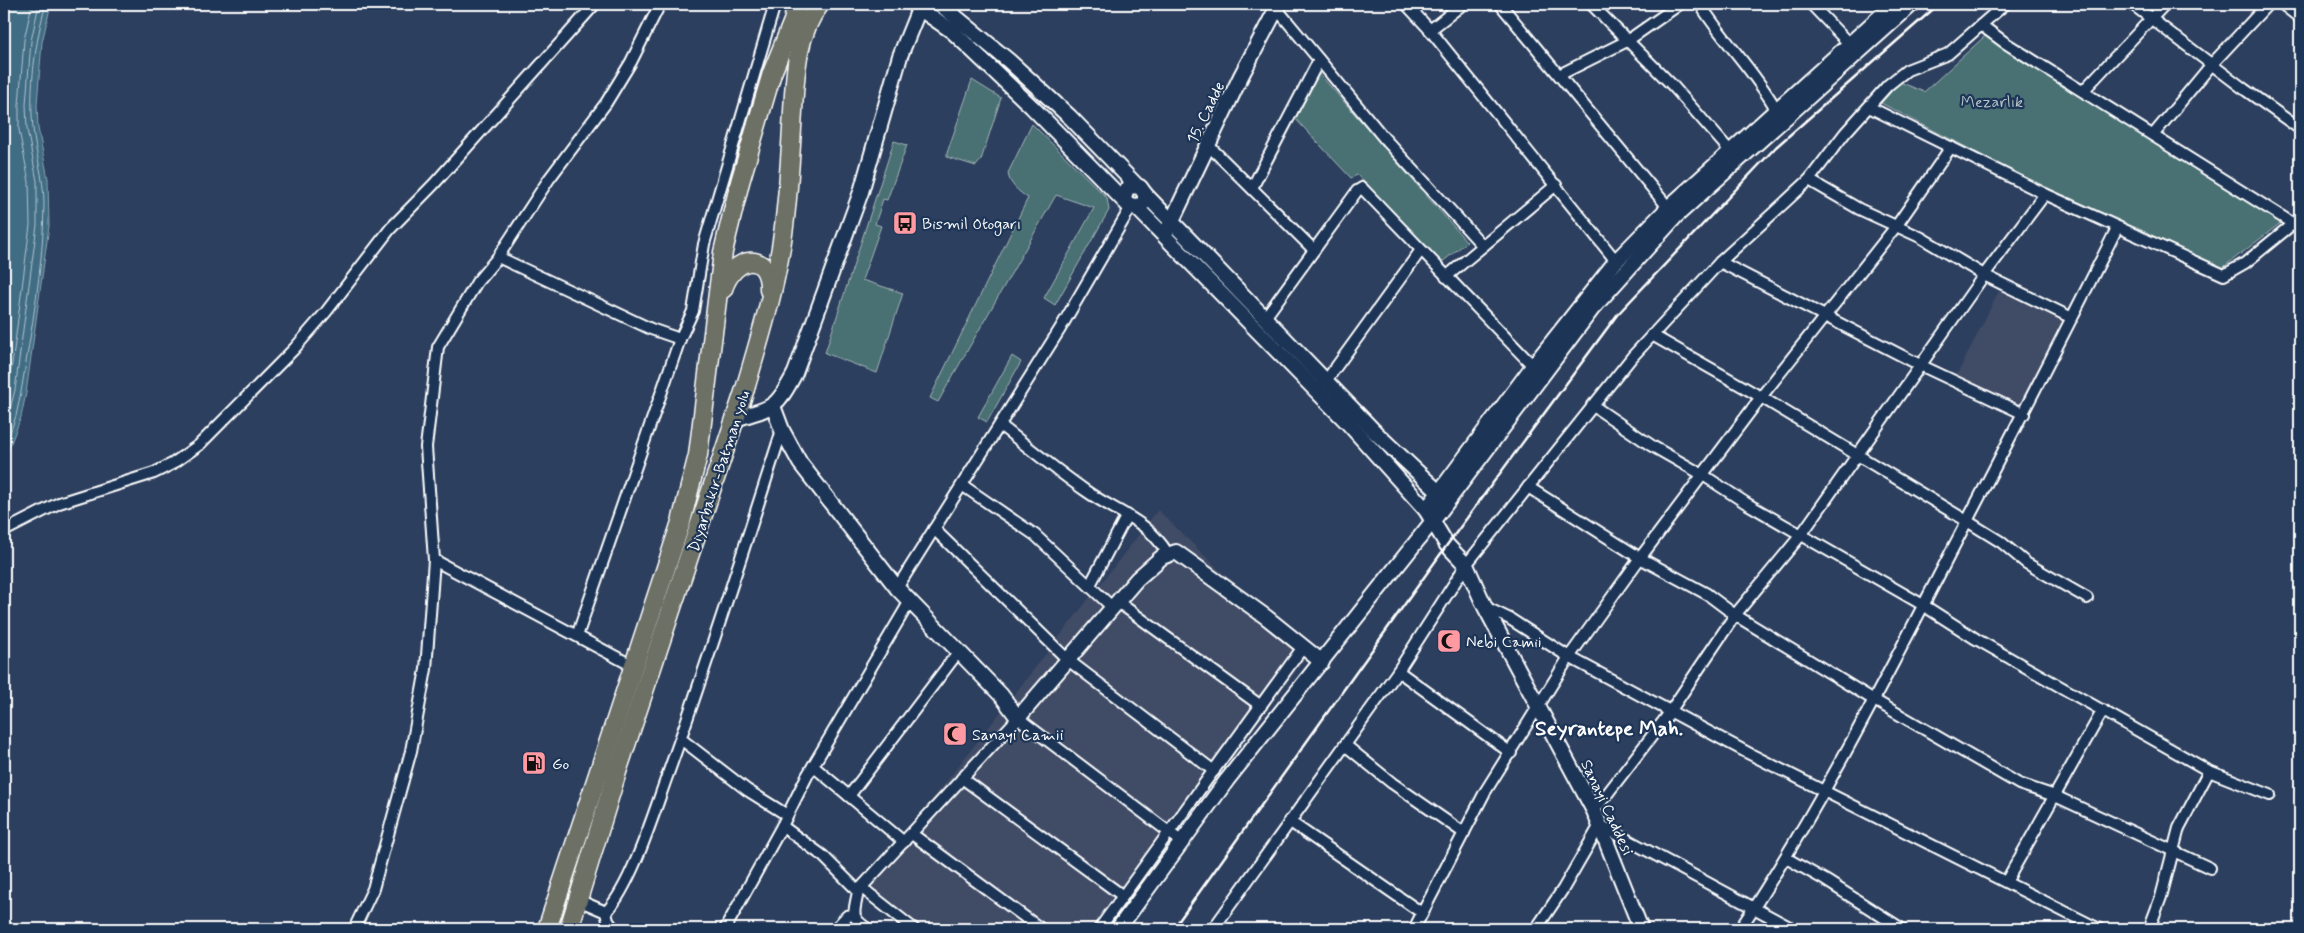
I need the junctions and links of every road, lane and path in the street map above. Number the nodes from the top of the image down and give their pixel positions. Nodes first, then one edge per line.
1 (595, 4) edge
2 (660, 4) edge
3 (775, 4) edge
4 (797, 4) edge
5 (820, 4) edge
6 (940, 4) edge
7 (1406, 4) edge
8 (1463, 4) edge
9 (1500, 4) edge
10 (1591, 4) edge
11 (1680, 4) edge
12 (1700, 4) edge
13 (1811, 4) edge
14 (1894, 4) edge
15 (1912, 4) edge
16 (2005, 4) edge
17 (2132, 4) edge
18 (2165, 4) edge
19 (2268, 4) edge
20 (2282, 4) edge
21 (917, 5) edge
22 (1278, 6) edge
23 (2150, 18) junction
24 (2300, 18) edge
25 (1981, 25) junction
26 (1430, 30) junction
27 (1627, 41) junction
28 (1853, 48) junction
29 (1319, 60) junction
30 (2212, 64) junction
31 (1559, 75) junction
32 (2083, 91) junction
33 (1869, 107) junction
34 (1776, 109) junction
35 (2300, 129) edge
36 (2154, 134) junction
37 (1208, 145) junction
38 (1950, 147) junction
39 (1730, 151) junction
40 (1809, 180) junction
41 (1556, 185) junction
42 (1252, 188) junction
43 (1141, 190) junction
44 (2045, 194) junction
45 (1131, 205) junction
46 (1672, 212) junction
47 (1171, 222) junction
48 (2298, 223) edge
49 (1897, 225) junction
50 (2117, 228) junction
51 (1164, 236) junction
52 (1483, 246) junction
53 (1314, 250) junction
54 (1421, 250) junction
55 (498, 257) junction
56 (1616, 261) junction
57 (1720, 262) junction
58 (1984, 275) junction
59 (1446, 277) junction
60 (768, 303) junction
61 (716, 308) junction
62 (1826, 317) junction
63 (2072, 318) junction
64 (1264, 319) junction
65 (1652, 335) junction
66 (680, 339) junction
67 (1920, 365) junction
68 (1533, 366) junction
69 (1322, 387) junction
70 (1761, 397) junction
71 (1592, 405) junction
72 (774, 406) junction
73 (2024, 414) junction
74 (735, 419) junction
75 (1000, 425) junction
76 (782, 430) junction
77 (1856, 455) junction
78 (1703, 475) junction
79 (962, 485) junction
80 (1528, 487) junction
81 (1443, 496) junction
82 (1127, 516) junction
83 (1429, 516) junction
84 (1967, 521) junction
85 (934, 529) junction
86 (4, 531) edge
87 (1801, 535) junction
88 (1168, 554) junction
89 (1640, 558) junction
90 (434, 560) junction
91 (1466, 566) junction
92 (1090, 585) junction
93 (897, 588) junction
94 (2088, 598) dead end
95 (910, 601) junction
96 (1115, 605) junction
97 (1923, 605) junction
98 (1485, 607) junction
99 (1735, 615) junction
100 (577, 636) junction
101 (1303, 647) junction
102 (959, 651) junction
103 (1569, 657) junction
104 (1068, 660) junction
105 (1322, 662) junction
106 (633, 666) junction
107 (1398, 671) junction
108 (1874, 700) junction
109 (1261, 706) junction
110 (1537, 706) junction
111 (2103, 710) junction
112 (1670, 711) junction
113 (1018, 718) junction
114 (681, 739) junction
115 (1345, 745) junction
116 (1511, 753) junction
117 (813, 766) junction
118 (1214, 771) junction
119 (2209, 771) junction
120 (962, 778) junction
121 (1824, 791) junction
122 (2270, 795) dead end
123 (849, 796) junction
124 (2055, 796) junction
125 (1594, 811) junction
126 (788, 815) junction
127 (1289, 821) junction
128 (1600, 825) junction
129 (782, 826) junction
130 (1169, 832) junction
131 (1464, 833) junction
132 (912, 834) junction
133 (904, 842) junction
134 (1182, 842) junction
135 (2173, 850) junction
136 (1786, 858) junction
137 (2210, 868) dead end
138 (2006, 882) junction
139 (860, 890) junction
140 (1123, 896) junction
141 (578, 900) junction
142 (1754, 907) junction
143 (606, 912) junction
144 (1422, 913) junction
145 (853, 915) junction
146 (354, 929) edge
147 (547, 929) edge
148 (569, 929) edge
149 (614, 929) edge
150 (726, 929) edge
151 (835, 929) edge
152 (868, 929) edge
153 (914, 929) edge
154 (1041, 929) edge
155 (1099, 929) edge
156 (1118, 929) edge
157 (1213, 929) edge
158 (1414, 929) edge
159 (1536, 929) edge
160 (1641, 929) edge
161 (1740, 929) edge
162 (1793, 929) edge
163 (1902, 929) edge
164 (2099, 929) edge
165 (2149, 929) edge

1 - 86 street
2 - 55 street
3 - 66 street
4 - 61 highway, Diyarbakır-Batman yolu
5 - 60 highway, Diyarbakır-Batman yolu
6 - 43 street
7 - 26 street
8 - 26 street
9 - 31 street
10 - 27 street
11 - 27 street
12 - 34 street
13 - 28 street
14 - 28 street
15 - 28 street
16 - 25 street
17 - 23 street
18 - 23 street
19 - 30 street
20 - 24 street
21 - 45 street
21 - 72 street
22 - 29 street
22 - 37 street, 15. Cadde
23 - 30 street
23 - 32 street
25 - 32 street
25 - 33 street
26 - 41 street
27 - 31 street
27 - 39 street
28 - 34 street
28 - 46 street
29 - 42 street
29 - 52 street
30 - 35 street
30 - 36 street
31 - 46 street
32 - 36 street
33 - 38 street
33 - 40 street
34 - 39 street
36 - 48 street
37 - 42 street
37 - 47 street, 15. Cadde
38 - 44 street
38 - 49 street
39 - 46 street
40 - 49 street
40 - 57 street
41 - 52 street
41 - 56 street
42 - 53 street
43 - 45 street
43 - 45 street
43 - 47 street
44 - 50 street
44 - 58 street
45 - 51 street
45 - 75 street
46 - 56 street
46 - 81 street
47 - 51 street, 15. Cadde
47 - 64 street
48 - 50 street
49 - 58 street
49 - 62 street
50 - 63 street
51 - 69 street
52 - 59 street
53 - 54 street
53 - 64 street
54 - 59 street
54 - 69 street
55 - 66 street
55 - 90 street
56 - 68 street
57 - 62 street
57 - 65 street
58 - 63 street
58 - 67 street
59 - 68 street
60 - 61 highway
60 - 74 highway, Diyarbakır-Batman yolu
61 - 106 highway, Diyarbakır-Batman yolu
62 - 67 street
62 - 70 street
63 - 73 street
64 - 69 street
65 - 70 street
65 - 71 street
66 - 100 street
67 - 73 street
67 - 77 street
68 - 81 street
69 - 81 street
69 - 83 street, Sanayi Caddesi
70 - 77 street
70 - 78 street
71 - 78 street
71 - 80 street
72 - 74 street
72 - 76 street
73 - 84 street
74 - 141 highway, Diyarbakır-Batman yolu
75 - 79 street
75 - 82 street
76 - 93 street
76 - 114 street
77 - 84 street
77 - 87 street
78 - 87 street
78 - 89 street
79 - 85 street
79 - 92 street
80 - 89 street
80 - 91 street
81 - 83 street
82 - 88 street
82 - 92 street
83 - 91 street, Sanayi Caddesi
83 - 105 street
84 - 94 street
84 - 97 street
85 - 93 street
85 - 104 street
87 - 97 street
87 - 99 street
88 - 96 street
88 - 101 street
89 - 99 street
89 - 103 street
90 - 100 street
90 - 146 street
91 - 98 street, Sanayi Caddesi
91 - 107 street
92 - 96 street
93 - 95 street
95 - 102 street
95 - 117 street
96 - 104 street
96 - 109 street
97 - 108 street
97 - 111 street
98 - 103 street
98 - 110 street, Sanayi Caddesi
99 - 108 street
99 - 112 street
100 - 106 street
101 - 105 street
101 - 109 street
102 - 113 street
102 - 123 street
103 - 110 street
103 - 112 street
104 - 113 street
104 - 118 street
105 - 134 street
106 - 147 highway, Diyarbakır-Batman yolu
107 - 115 street
107 - 116 street
108 - 121 street
108 - 124 street
109 - 118 street
110 - 116 street
110 - 125 street, Sanayi Caddesi
111 - 119 street
111 - 124 street
112 - 121 street
112 - 125 street
113 - 120 street
113 - 130 street
114 - 126 street
114 - 143 street
115 - 127 street
115 - 131 street
116 - 131 street
117 - 123 street
117 - 126 street
118 - 130 street
119 - 122 street
119 - 135 street
120 - 132 street
120 - 140 street
121 - 136 street
121 - 138 street
123 - 133 street
124 - 135 street
124 - 138 street
125 - 128 street, Sanayi Caddesi
126 - 129 street
127 - 144 street
127 - 157 street
128 - 142 street
128 - 159 street
128 - 160 street, Sanayi Caddesi
129 - 139 street
129 - 150 street
130 - 134 street
130 - 140 street
131 - 144 street
132 - 133 street
132 - 154 street
133 - 139 street
134 - 156 street
135 - 137 street
135 - 165 street
136 - 142 street
136 - 163 street
138 - 164 street
139 - 145 street
139 - 153 street
140 - 155 street
141 - 143 street
141 - 148 highway, Diyarbakır-Batman yolu
142 - 161 street
142 - 162 street
143 - 149 street
144 - 158 street
145 - 151 street
145 - 152 street

